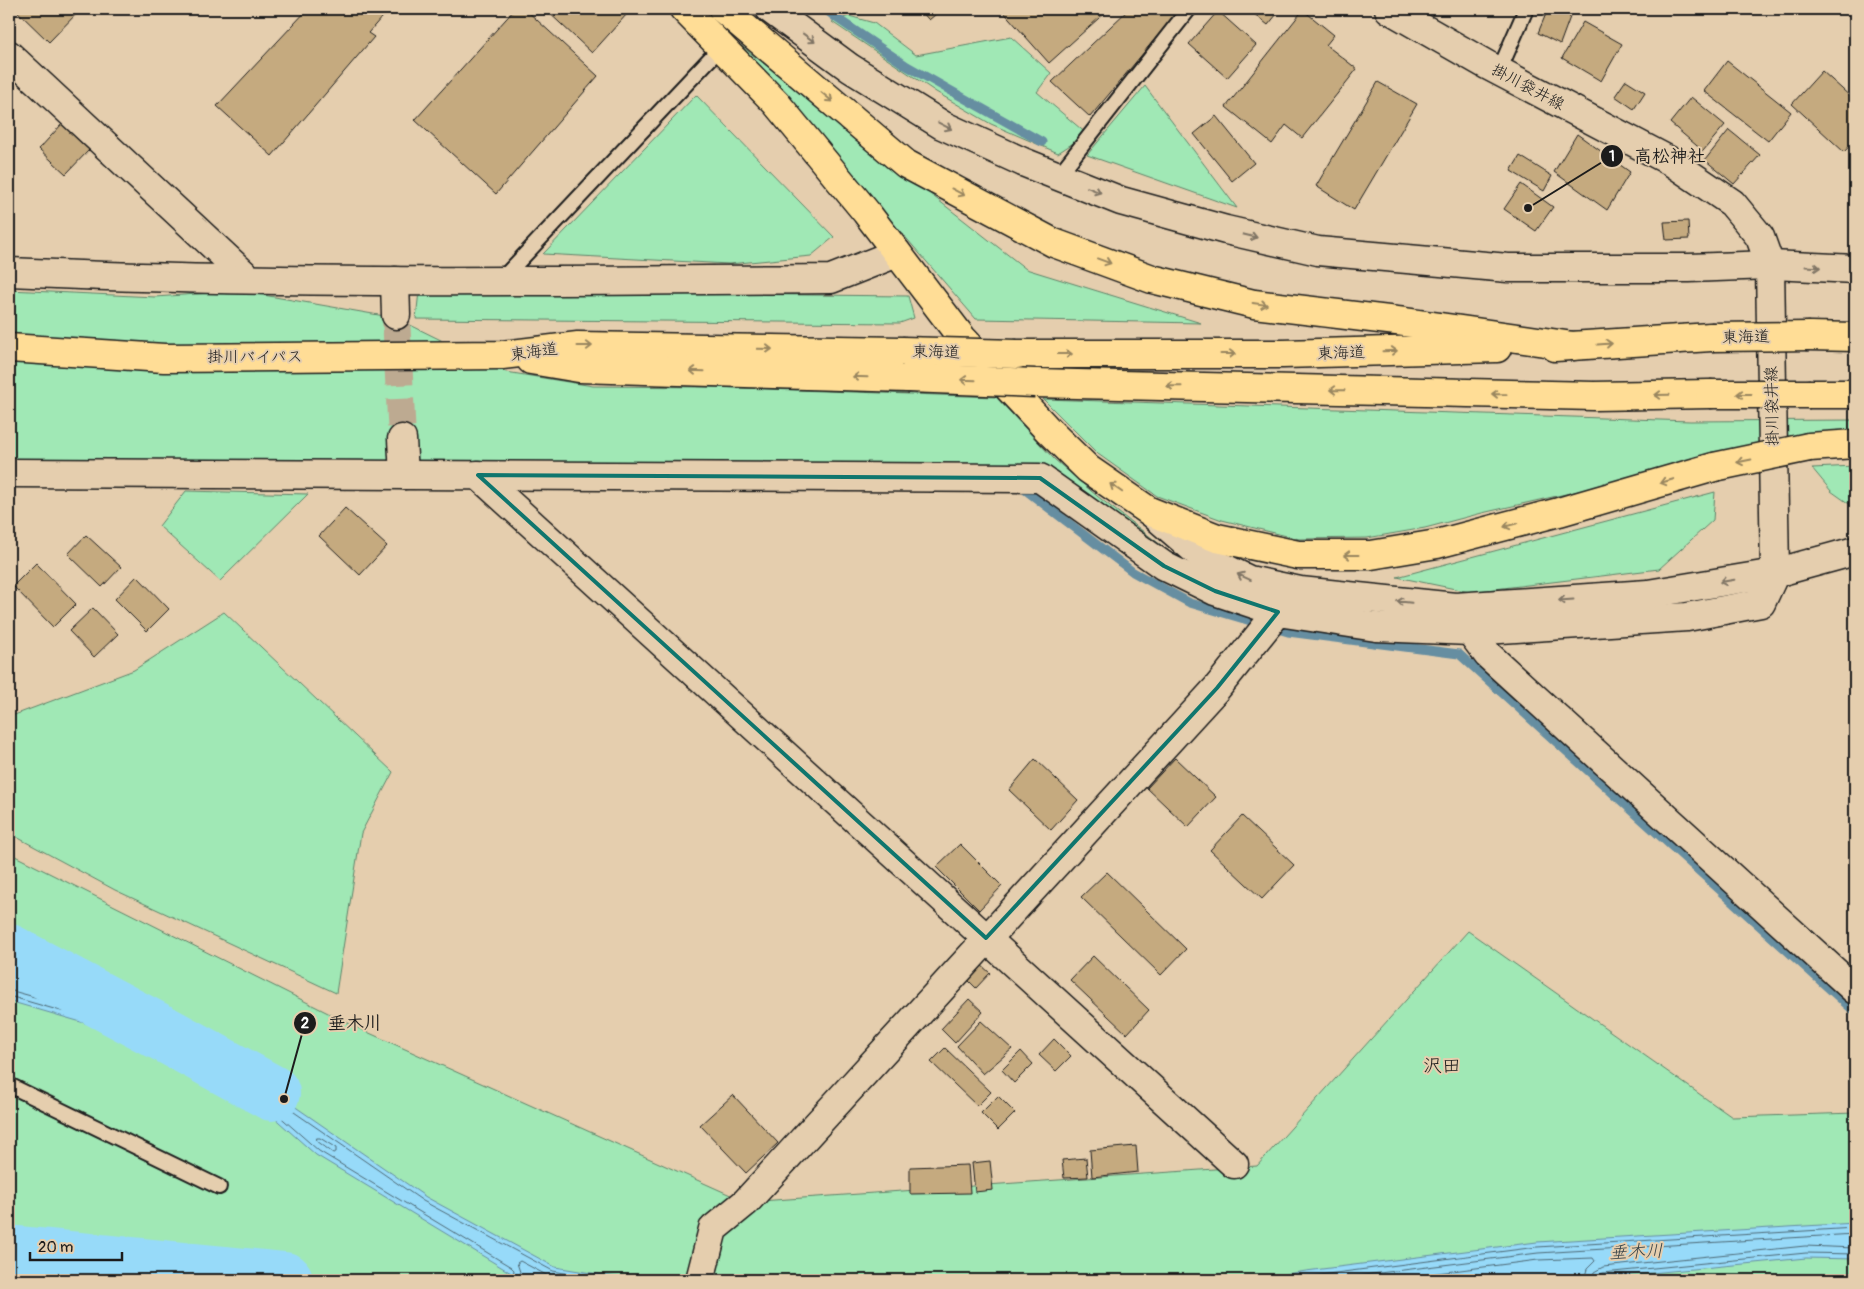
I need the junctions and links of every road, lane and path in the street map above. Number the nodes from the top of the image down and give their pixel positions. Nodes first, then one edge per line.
1 (684, 9) edge
2 (723, 9) edge
3 (770, 9) edge
4 (1189, 9) edge
5 (1389, 9) edge
6 (1526, 9) edge
7 (721, 47) junction
8 (9, 55) edge
9 (1499, 71) junction
10 (1058, 176) junction
11 (897, 253) junction
12 (1770, 265) junction
13 (1855, 269) edge
14 (9, 272) edge
15 (248, 278) junction
16 (395, 281) junction
17 (500, 281) junction
18 (396, 315) tunnel mouth
19 (1855, 337) edge
20 (1573, 346) junction
21 (9, 348) edge
22 (502, 355) junction
23 (1855, 394) edge
24 (402, 439) tunnel mouth
25 (1855, 444) edge
26 (9, 473) edge
27 (404, 475) junction
28 (478, 475) junction
29 (1149, 511) junction
30 (1855, 551) edge
31 (1775, 573) junction
32 (1278, 612) junction
33 (1470, 631) junction
34 (986, 938) junction
35 (1855, 990) edge
36 (9, 1085) edge
37 (1234, 1164) dead end
38 (219, 1187) dead end
39 (700, 1280) edge

1 - 7 highway
2 -> 20 highway
3 -> 10 street
4 - 10 lane
5 - 9 street, 掛川袋井線
6 - 9 lane
7 - 11 highway
7 - 17 lane
8 - 15 street
9 - 12 street, 掛川袋井線
10 -> 12 street
11 - 17 street
29 -> 11 highway
12 -> 13 street
12 - 31 street, 掛川袋井線
14 - 15 street
15 - 16 street
16 - 17 street
16 - 18 street
20 -> 19 highway, 東海道, bridge
22 -> 20 highway, 東海道, bridge
21 - 22 highway, 掛川バイパス
23 -> 22 highway, 東海道, bridge
24 - 27 street
25 -> 29 highway, bridge
26 - 27 street
27 - 28 street
28 - 32 street
28 - 34 street
31 -> 29 street
30 - 31 street
31 - 33 street
32 - 33 street
32 - 34 street
33 - 35 street
34 - 37 street
34 - 39 street
36 - 38 lane

